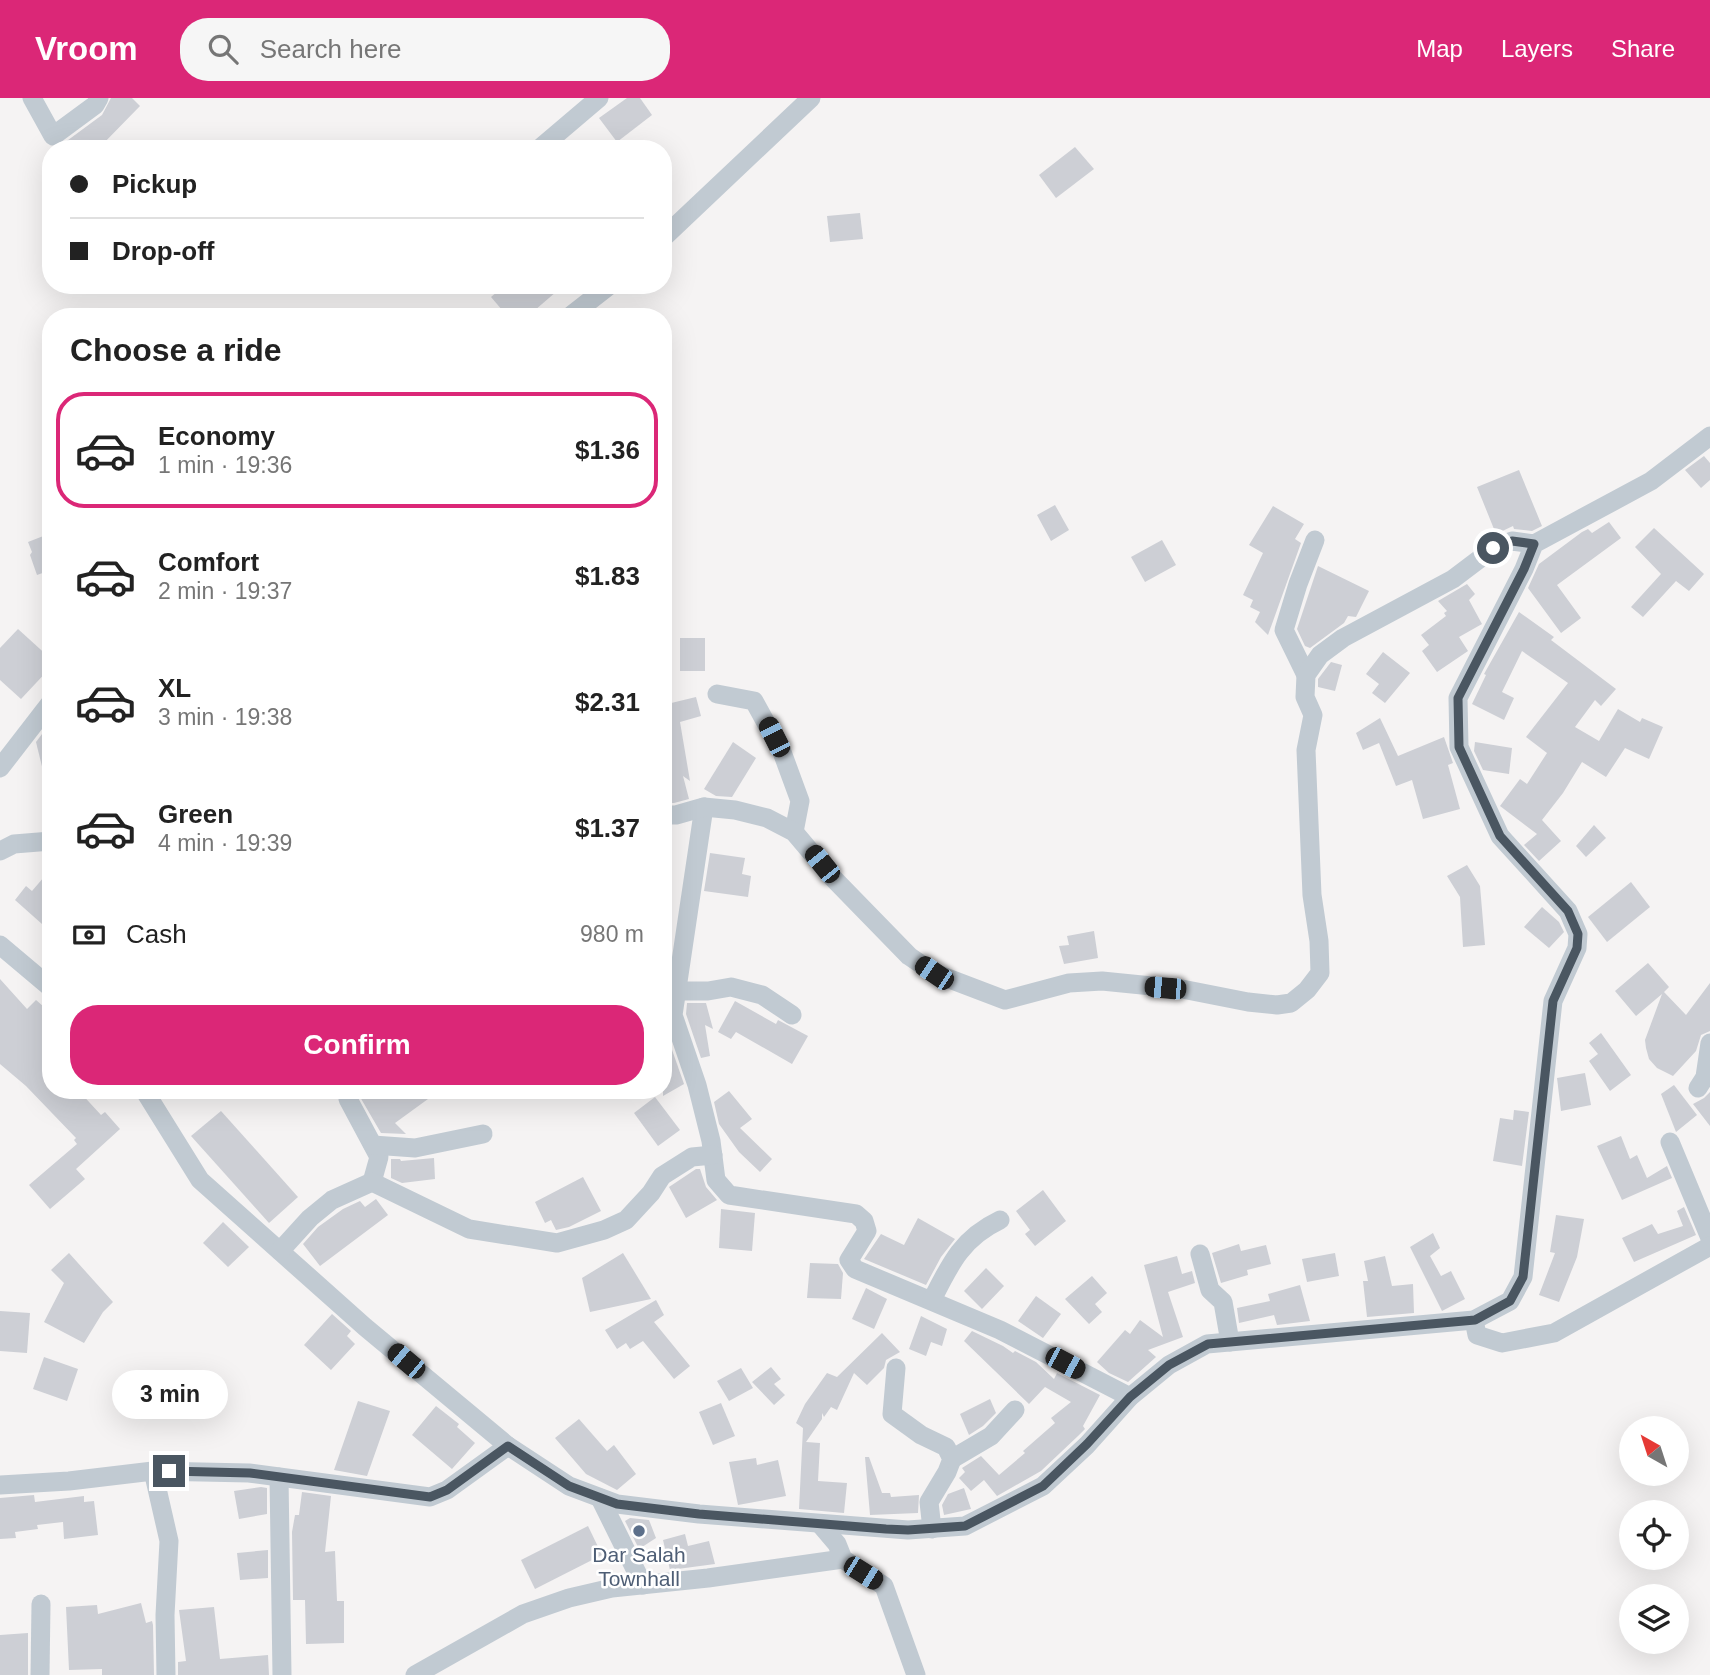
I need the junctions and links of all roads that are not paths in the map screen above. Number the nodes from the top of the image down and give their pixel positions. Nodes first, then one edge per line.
1 (32, 98) edge
2 (99, 98) edge
3 (599, 98) edge
4 (811, 98) edge
5 (550, 140) edge
6 (672, 229) edge
7 (598, 294) edge
8 (581, 308) edge
9 (1710, 436) edge
10 (1315, 540) dead end
11 (1534, 544) junction
12 (1306, 675) junction
13 (717, 694) dead end
14 (42, 714) edge
15 (0, 768) edge
16 (704, 807) junction
17 (672, 815) edge
18 (794, 832) junction
19 (42, 842) edge
20 (0, 850) edge
21 (0, 945) edge
22 (42, 980) edge
23 (672, 992) edge
24 (672, 998) edge
25 (672, 1006) edge
26 (792, 1015) dead end
27 (1710, 1043) edge
28 (1698, 1087) dead end
29 (150, 1099) edge
30 (348, 1099) dead end
31 (483, 1135) dead end
32 (1670, 1142) dead end
33 (373, 1145) junction
34 (713, 1155) junction
35 (372, 1182) junction
36 (1000, 1220) dead end
37 (1710, 1238) edge
38 (1710, 1246) edge
39 (280, 1251) junction
40 (1200, 1254) dead end
41 (932, 1300) junction
42 (1475, 1320) junction
43 (1230, 1342) junction
44 (897, 1368) dead end
45 (1130, 1397) junction
46 (1015, 1410) dead end
47 (508, 1446) junction
48 (951, 1459) junction
49 (153, 1471) junction
50 (279, 1477) junction
51 (0, 1485) edge
52 (600, 1498) junction
53 (820, 1524) junction
54 (932, 1529) junction
55 (843, 1559) junction
56 (643, 1585) junction
57 (41, 1604) dead end
58 (40, 1675) edge
59 (166, 1675) edge
60 (282, 1675) edge
61 (415, 1675) edge
62 (916, 1675) edge

1 - 2 street
3 - 5 street
4 - 6 street
7 - 8 street
9 - 11 street
10 - 12 street
11 - 12 street
11 - 42 street
12 - 18 street
13 - 18 street
14 - 15 street
16 - 17 street
16 - 18 street
16 - 23 street
19 - 20 street
21 - 22 street
24 - 26 street
25 - 34 street
27 - 28 street
29 - 39 street
30 - 33 street
31 - 33 street
32 - 37 street
33 - 35 street
34 - 35 street
34 - 41 street
35 - 39 street
36 - 41 street
38 - 42 street
39 - 47 street
40 - 43 street
41 - 45 street
42 - 43 street
43 - 45 street
44 - 48 street
45 - 54 street
46 - 48 street
47 - 50 street
47 - 52 street
48 - 54 street
49 - 50 street
49 - 51 street
49 - 59 street
50 - 60 street
52 - 53 street
52 - 56 street
53 - 54 street
53 - 55 street
55 - 56 street
55 - 62 street
56 - 61 street
57 - 58 street

